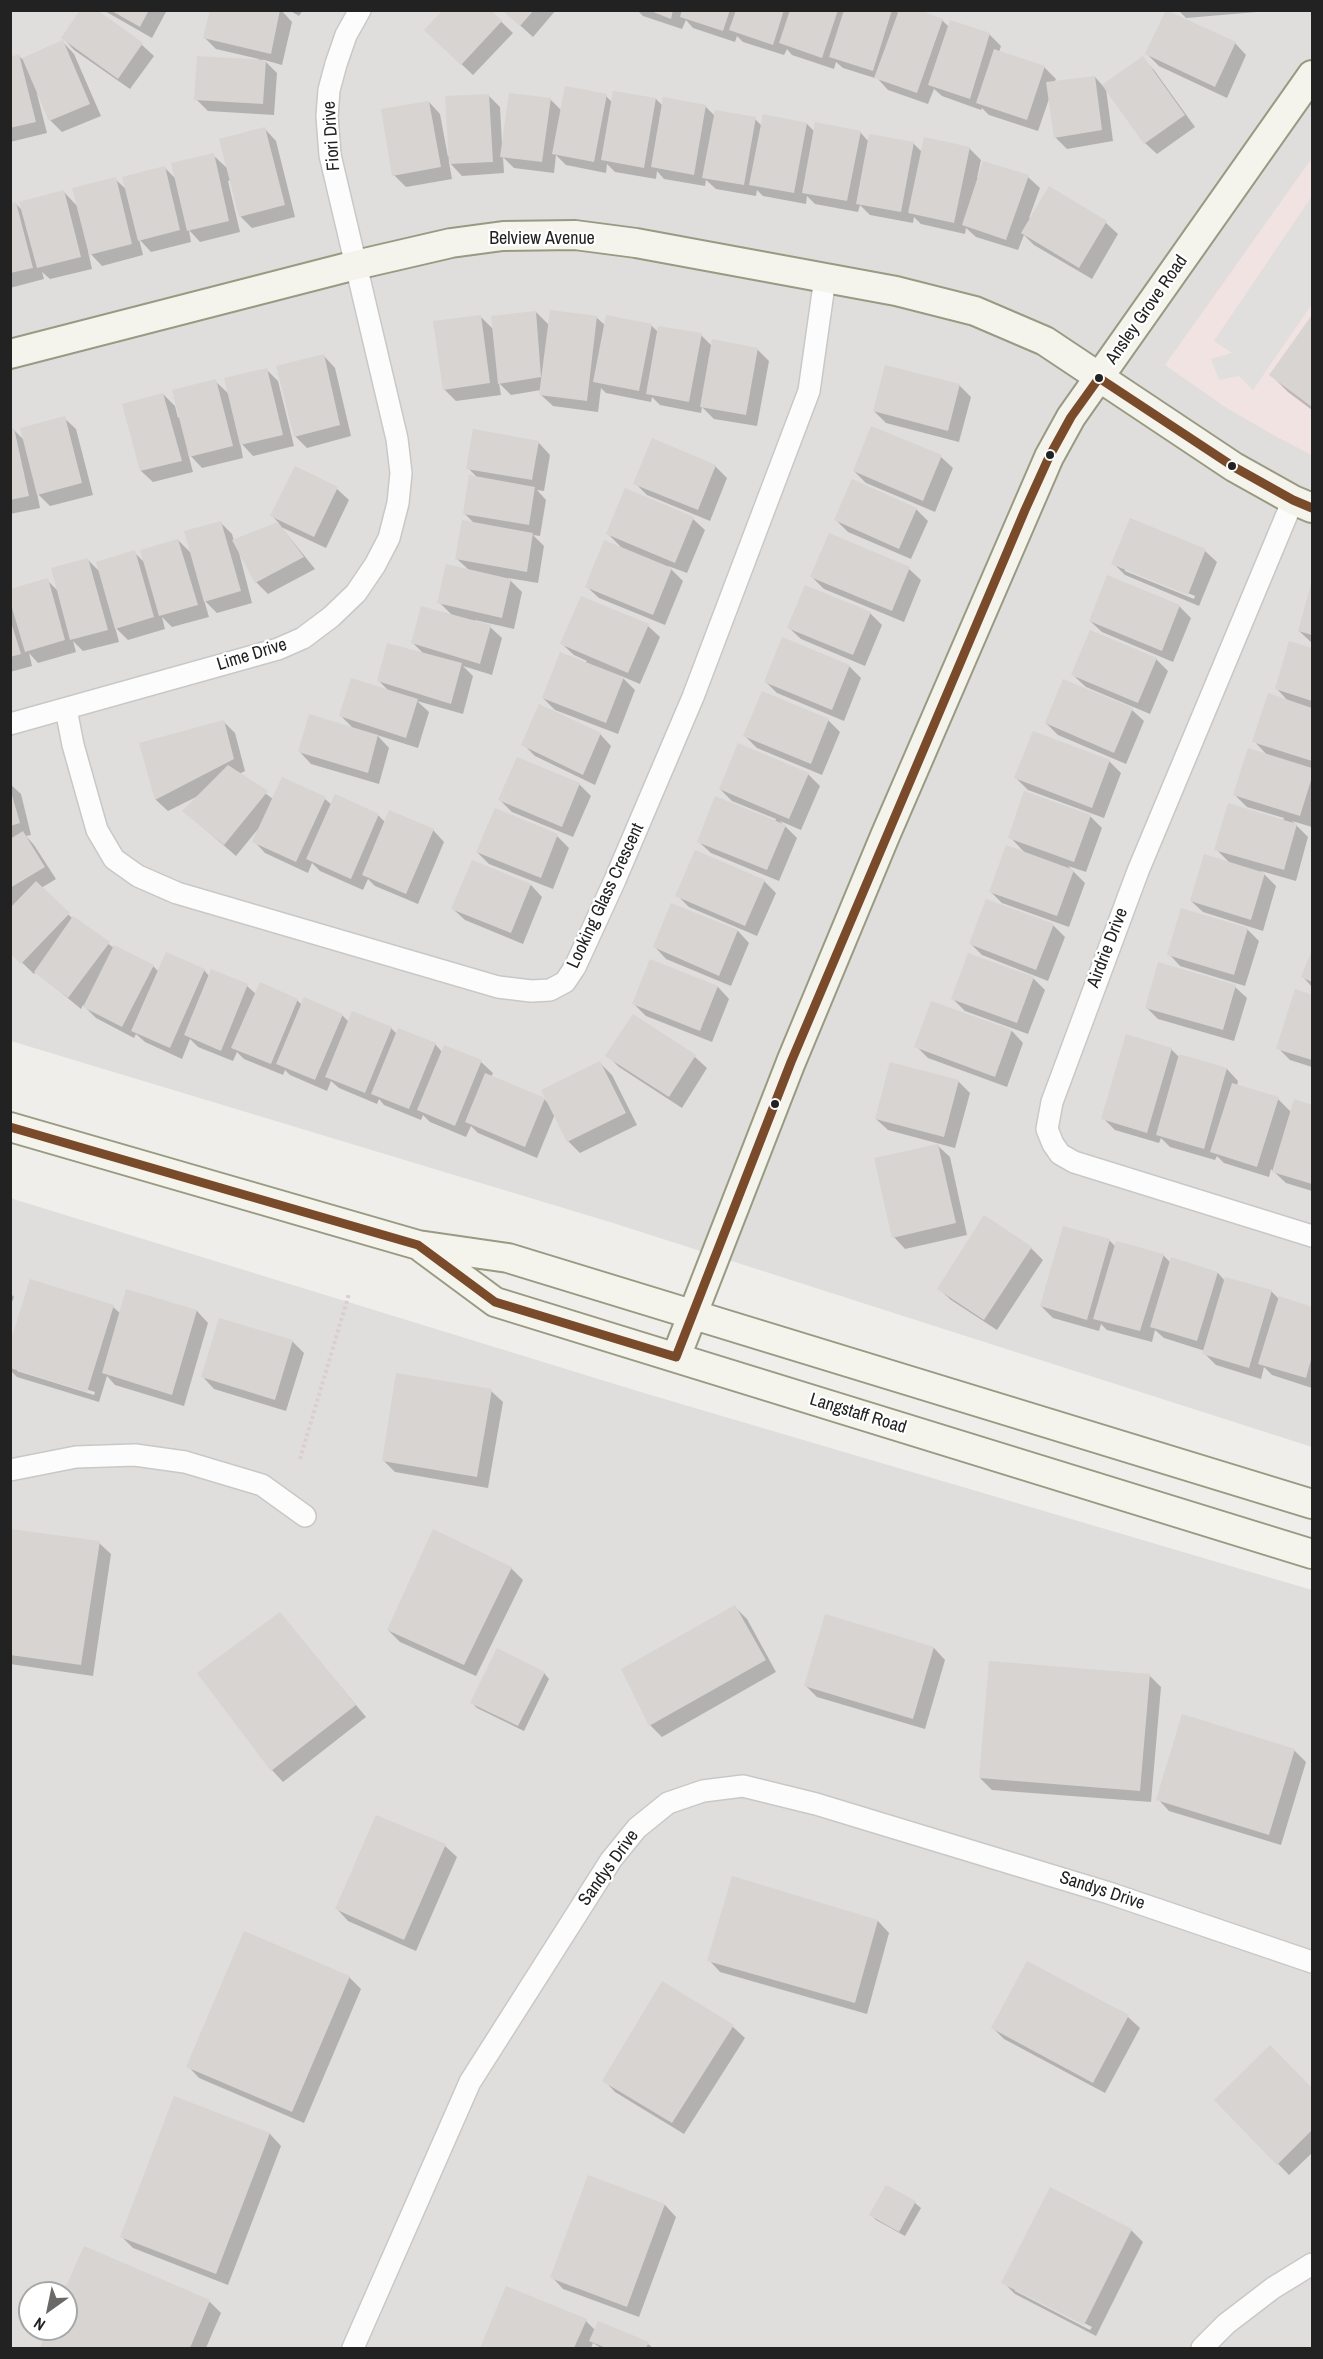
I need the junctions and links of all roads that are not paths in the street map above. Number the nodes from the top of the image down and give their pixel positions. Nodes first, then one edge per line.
1 (360, 10) edge
2 (1312, 75) edge
3 (356, 265) junction
4 (825, 278) junction
5 (10, 354) edge
6 (1099, 378) junction
7 (1303, 504) edge
8 (66, 708) junction
9 (10, 724) edge
10 (10, 1127) edge
11 (1312, 1236) edge
12 (418, 1245) junction
13 (693, 1315) junction
14 (676, 1357) junction
15 (10, 1470) edge
16 (1312, 1504) edge
17 (305, 1516) dead end
18 (1312, 1554) edge
19 (1312, 1962) edge
20 (1312, 2264) edge
21 (353, 2349) edge
22 (1202, 2349) edge

1 - 3 street, Fiori Drive
2 - 6 street, Ansley Grove Road
3 - 4 street, Belview Avenue
3 - 5 street, Belview Avenue
3 - 8 street, Lime Drive
4 - 6 street, Belview Avenue
4 - 8 street, Looking Glass Crescent
6 - 7 street, Belview Avenue
6 - 13 street, Ansley Grove Road
7 - 11 street, Airdrie Drive
8 - 9 street, Lime Drive
10 - 12 street, Langstaff Road
12 - 13 street, Langstaff Road
12 - 14 street, Langstaff Road
13 - 14 street, Ansley Grove Road
13 - 16 street, Langstaff Road
14 - 18 street, Langstaff Road
15 - 17 street
19 - 21 street, Sandys Drive
20 - 22 street

